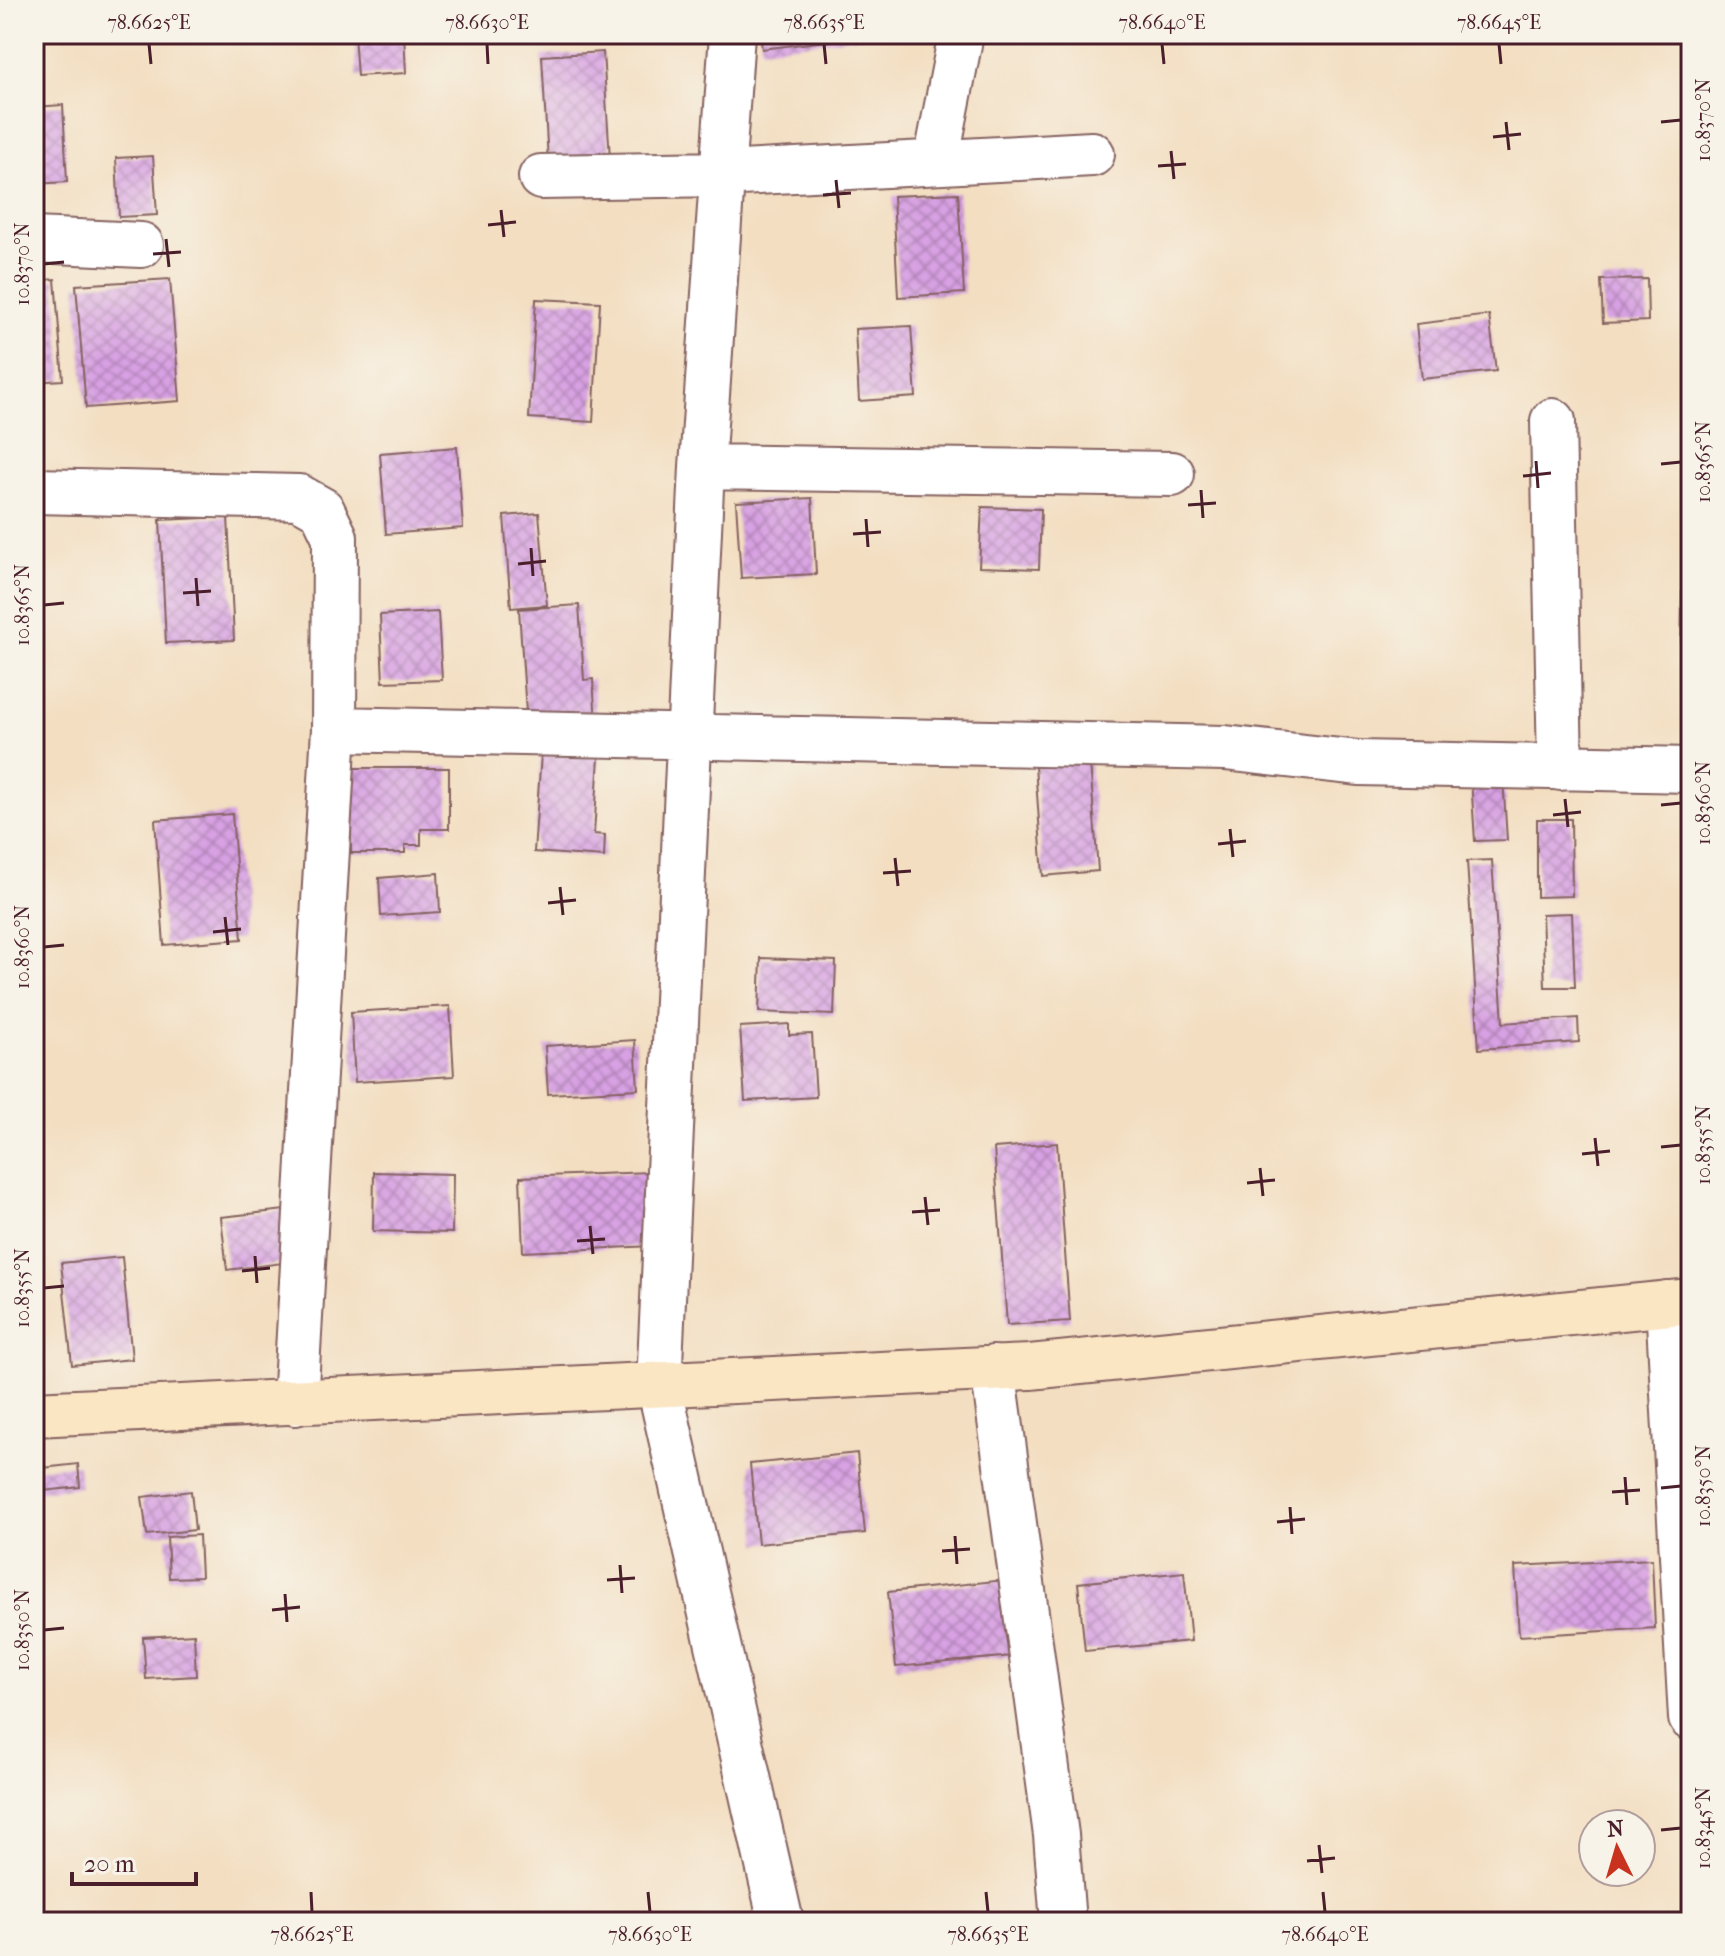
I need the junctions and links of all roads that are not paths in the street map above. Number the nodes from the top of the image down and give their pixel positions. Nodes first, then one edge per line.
1 (732, 34) edge
2 (961, 34) edge
3 (1092, 154) dead end
4 (936, 162) junction
5 (722, 174) junction
6 (541, 177) dead end
7 (34, 240) edge
8 (141, 245) dead end
9 (1553, 421) dead end
10 (702, 467) junction
11 (1172, 474) dead end
12 (34, 491) edge
13 (334, 729) junction
14 (689, 737) junction
15 (1560, 768) junction
16 (1691, 770) edge
17 (1679, 1302) edge
18 (993, 1368) junction
19 (659, 1385) junction
20 (295, 1403) junction
21 (34, 1414) edge
22 (1691, 1718) edge
23 (781, 1922) edge
24 (1063, 1922) edge

1 - 5 street
2 - 4 street
3 - 4 street
4 - 5 street
5 - 6 street
5 - 10 street
7 - 8 street
9 - 15 street
10 - 11 street
10 - 14 street
12 - 13 street
13 - 14 street
13 - 20 street
14 - 15 street
14 - 19 street
15 - 16 street
17 - 18 main road
17 - 22 street
18 - 19 main road
18 - 24 street
19 - 20 main road
19 - 23 street
20 - 21 main road

